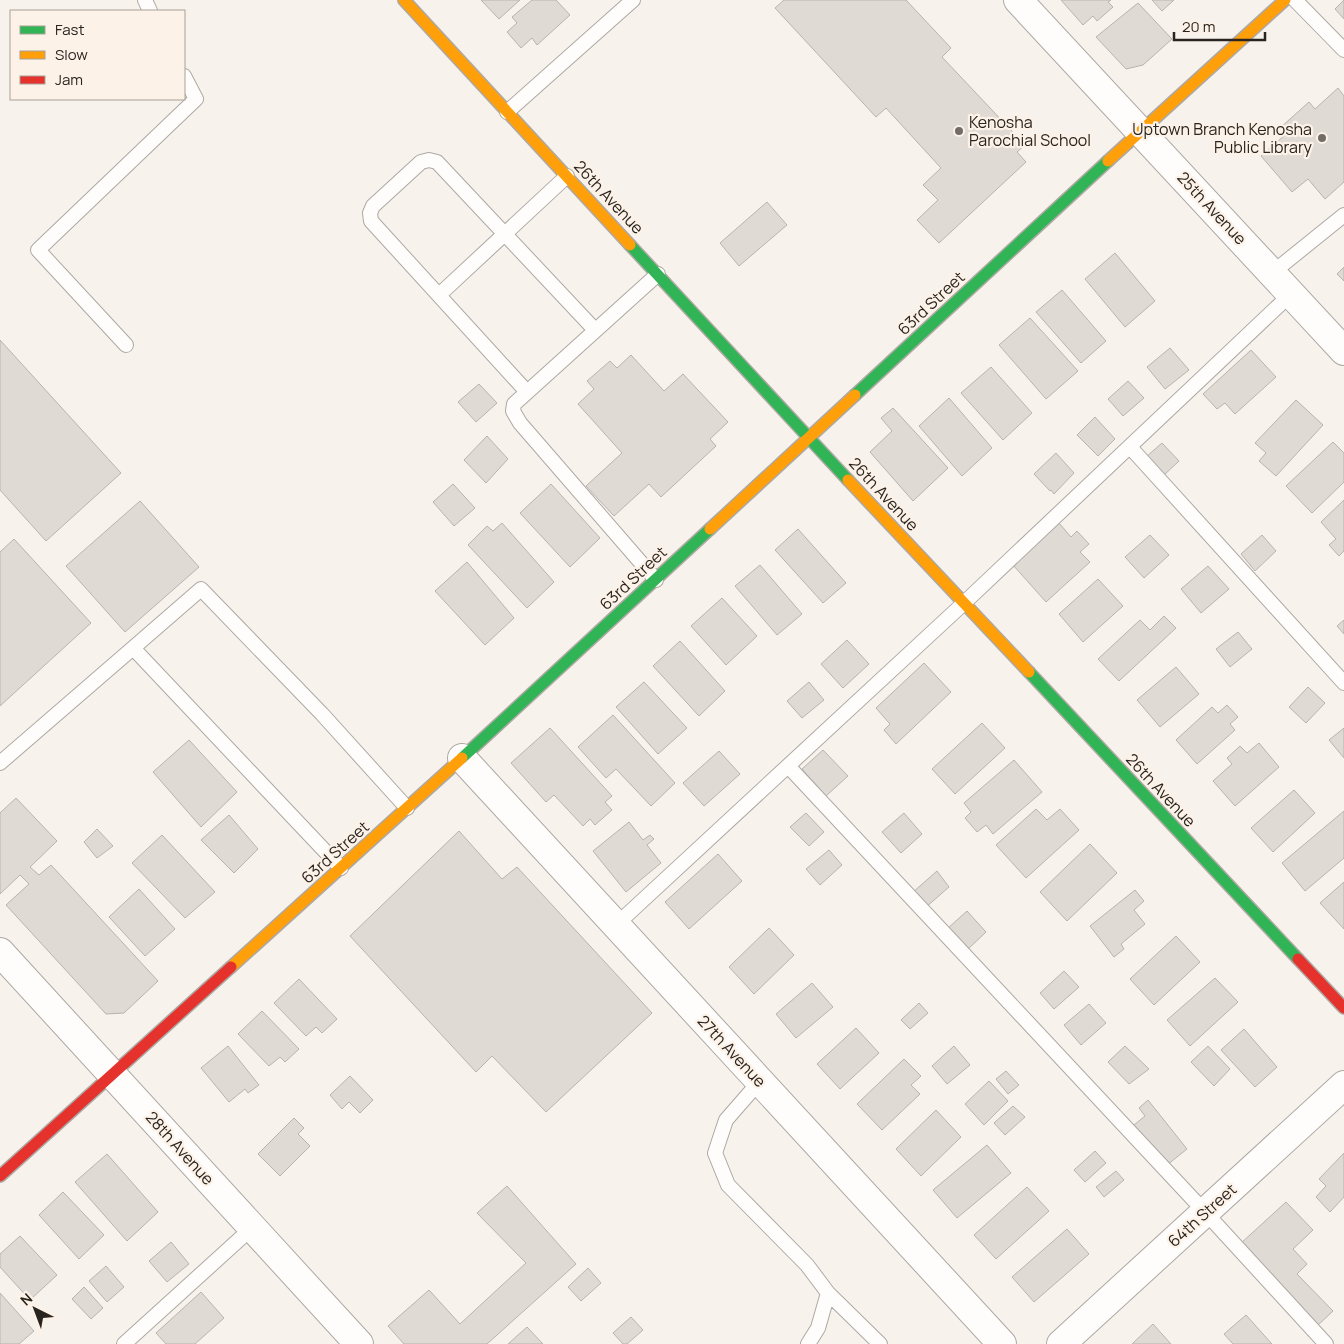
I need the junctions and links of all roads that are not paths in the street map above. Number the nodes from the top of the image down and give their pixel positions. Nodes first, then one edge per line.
1 (404, 0) edge
2 (633, 0) edge
3 (1018, 0) edge
4 (1285, 0) edge
5 (1295, 0) edge
6 (1344, 50) edge
7 (185, 78) edge
8 (507, 112) junction
9 (1141, 131) junction
10 (567, 176) junction
11 (1344, 215) edge
12 (505, 234) junction
13 (1272, 273) junction
14 (658, 274) junction
15 (1291, 294) junction
16 (439, 295) junction
17 (595, 330) junction
18 (126, 345) dead end
19 (1344, 351) edge
20 (527, 392) junction
21 (809, 438) junction
22 (1130, 447) junction
23 (656, 580) junction
24 (964, 604) junction
25 (132, 648) junction
26 (1344, 683) edge
27 (462, 758) junction
28 (0, 763) edge
29 (788, 766) junction
30 (407, 808) junction
31 (342, 868) junction
32 (616, 925) junction
33 (0, 952) edge
34 (1344, 1008) edge
35 (113, 1074) junction
36 (760, 1081) junction
37 (1344, 1085) edge
38 (0, 1176) edge
39 (1205, 1212) junction
40 (253, 1227) junction
41 (828, 1293) junction
42 (124, 1344) edge
43 (359, 1344) edge
44 (808, 1344) edge
45 (880, 1344) edge
46 (1002, 1344) edge
47 (1061, 1344) edge
48 (1326, 1344) edge

1 - 8 street, 26th Avenue
2 - 8 lane
3 - 9 street, 25th Avenue
4 - 9 street, 63rd Street
5 - 6 lane
7 - 18 lane
8 - 10 street, 26th Avenue
9 - 13 street, 25th Avenue
9 - 21 street, 63rd Street
10 - 12 lane
10 - 14 street, 26th Avenue
11 - 13 lane
12 - 16 lane
12 - 16 lane
12 - 17 lane
13 - 15 street, 25th Avenue
14 - 17 lane
14 - 21 street, 26th Avenue
15 - 19 street, 25th Avenue
15 - 22 lane
16 - 20 lane
17 - 20 lane
20 - 23 lane
21 - 23 street, 63rd Street
21 - 24 street, 26th Avenue
22 - 24 lane
22 - 26 lane
23 - 27 street, 63rd Street
24 - 29 lane
24 - 34 street, 26th Avenue
25 - 28 lane
25 - 30 lane
25 - 31 lane
27 - 30 street, 63rd Street
27 - 32 street, 27th Avenue
29 - 32 lane
29 - 39 lane
30 - 31 street, 63rd Street
31 - 35 street, 63rd Street
32 - 36 street, 27th Avenue
33 - 35 street, 28th Avenue
35 - 38 street, 63rd Street
35 - 40 street, 28th Avenue
36 - 41 lane
36 - 46 street, 27th Avenue
37 - 39 street, 64th Street
39 - 47 street, 64th Street
39 - 48 lane
40 - 42 lane
40 - 43 street, 28th Avenue
41 - 44 lane
41 - 45 lane

